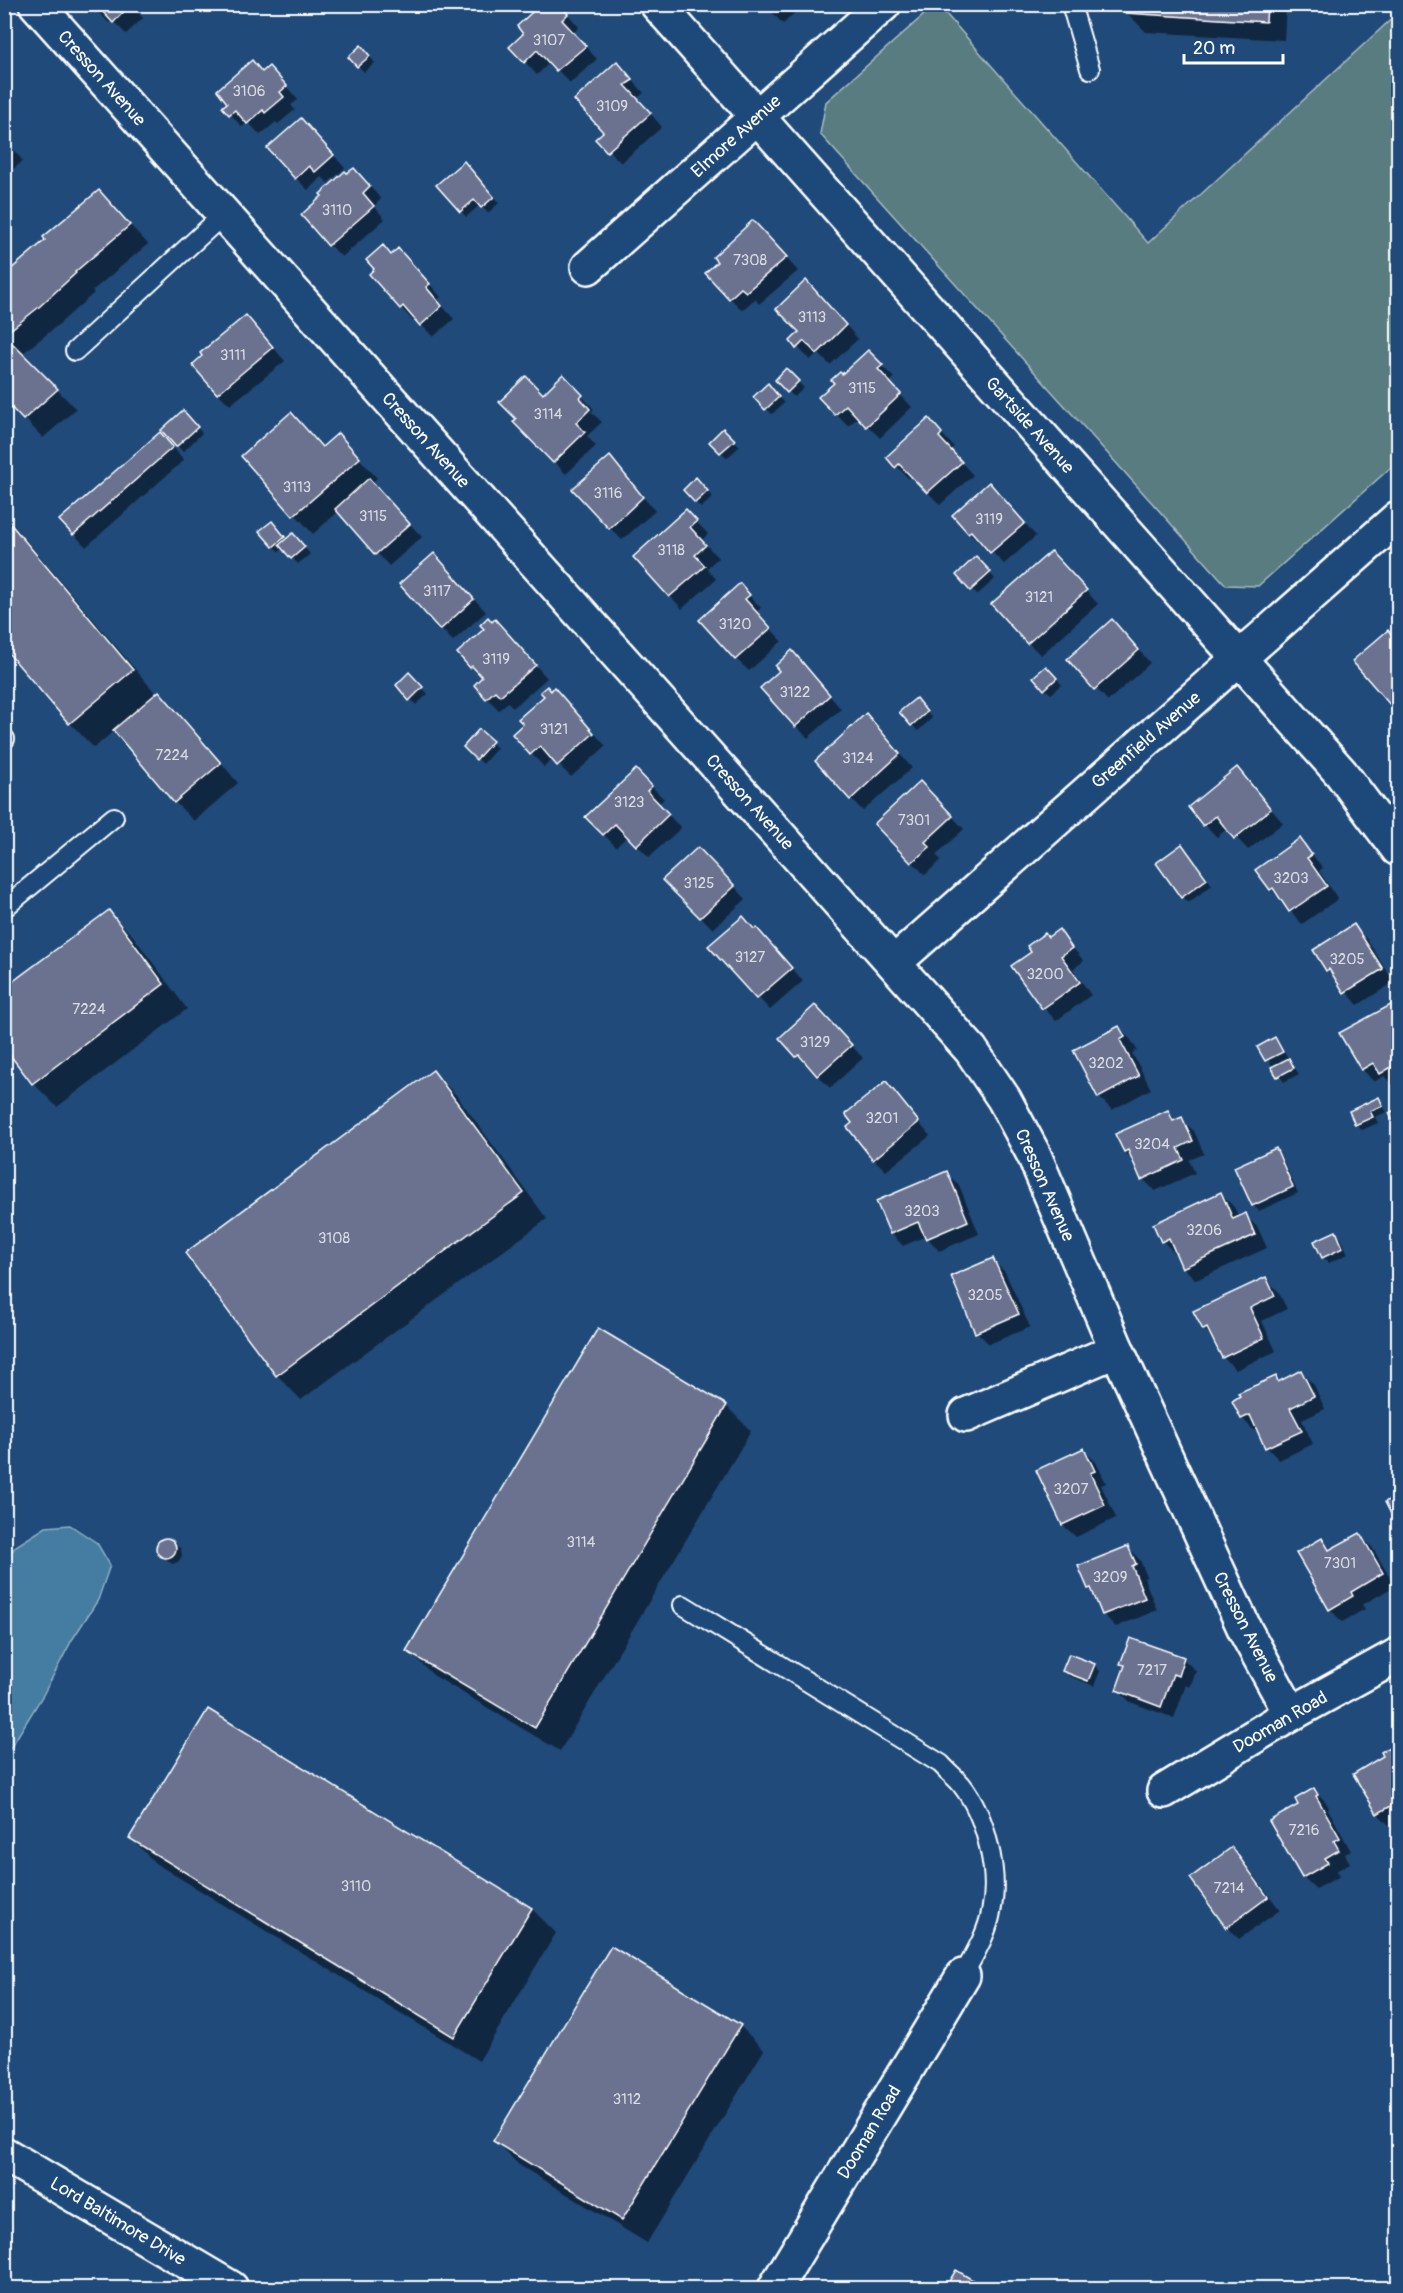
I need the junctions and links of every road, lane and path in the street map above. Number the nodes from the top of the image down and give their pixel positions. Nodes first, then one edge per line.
1 (36, 4) edge
2 (657, 4) edge
3 (884, 4) edge
4 (1071, 4) edge
5 (1090, 69) dead end
6 (757, 118) junction
7 (224, 214) junction
8 (588, 267) dead end
9 (75, 351) dead end
10 (1398, 518) edge
11 (1238, 659) junction
12 (114, 817) dead end
13 (1398, 849) edge
14 (4, 908) edge
15 (894, 963) junction
16 (1117, 1350) junction
17 (966, 1415) dead end
18 (683, 1605) dead end
19 (1398, 1654) edge
20 (1291, 1714) junction
21 (1164, 1791) dead end
22 (963, 1976) joint
23 (4, 2154) edge
24 (231, 2289) edge
25 (775, 2289) edge

1 - 7 street, Cresson Avenue
2 - 6 street, Gartside Avenue
3 - 6 street, Elmore Avenue
4 - 5 lane
6 - 8 street, Elmore Avenue
6 - 11 street, Gartside Avenue
7 - 9 lane
7 - 15 street, Cresson Avenue
10 - 11 street, Greenfield Avenue
11 - 13 street, Gartside Avenue
11 - 15 street, Greenfield Avenue
12 - 14 lane
15 - 16 street, Cresson Avenue
16 - 17 street
16 - 20 street, Cresson Avenue
18 - 22 lane
19 - 20 street, Dooman Road
20 - 21 street, Dooman Road
22 - 25 street, Dooman Road
23 - 24 street, Lord Baltimore Drive

